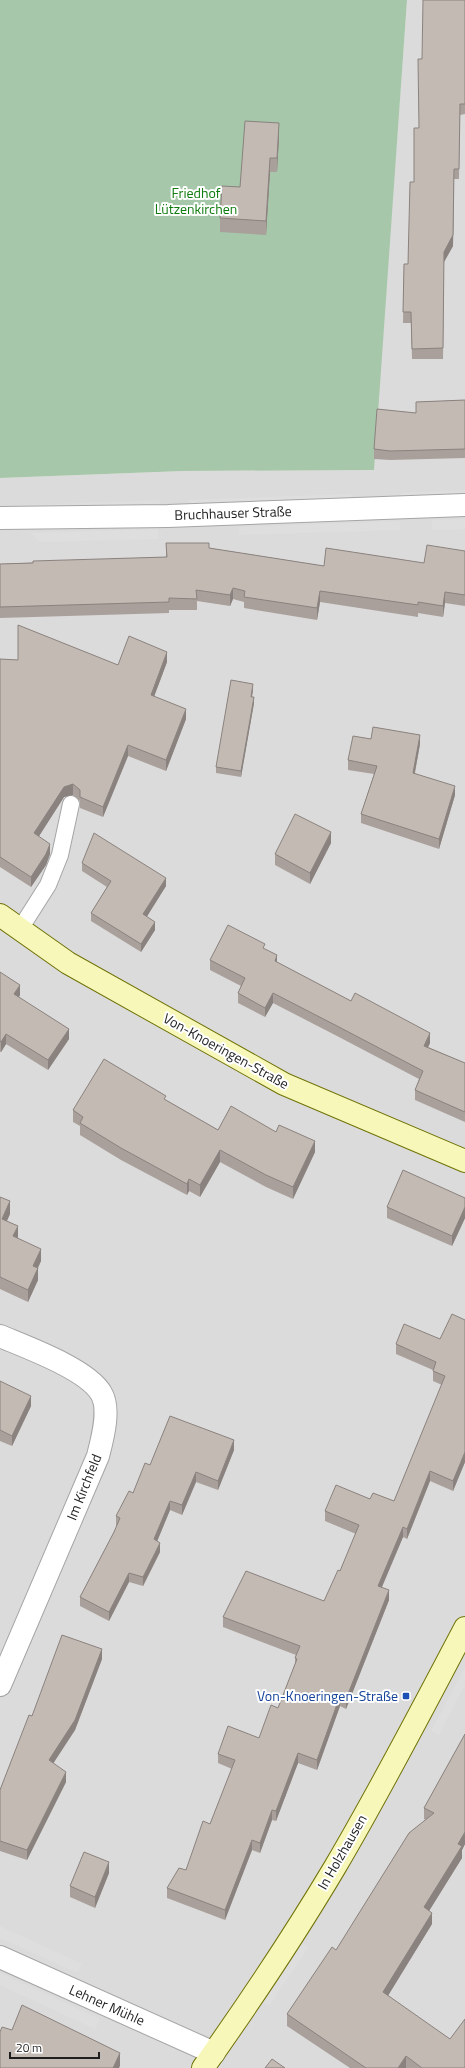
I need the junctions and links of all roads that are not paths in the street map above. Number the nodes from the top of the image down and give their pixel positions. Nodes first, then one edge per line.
1 (465, 505) edge
2 (0, 518) edge
3 (71, 804) dead end
4 (0, 915) edge
5 (20, 929) junction
6 (465, 1161) edge
7 (0, 1336) edge
8 (465, 1628) edge
9 (0, 1685) edge
10 (0, 1957) edge
11 (208, 2061) edge

1 - 2 street, Bruchhauser Straße
3 - 5 lane
4 - 5 main road, Von-Knoeringen-Straße
5 - 6 main road, Von-Knoeringen-Straße
7 - 9 street, Im Kirchfeld
8 - 11 main road, In Holzhausen
10 - 11 street, Lehner Mühle

